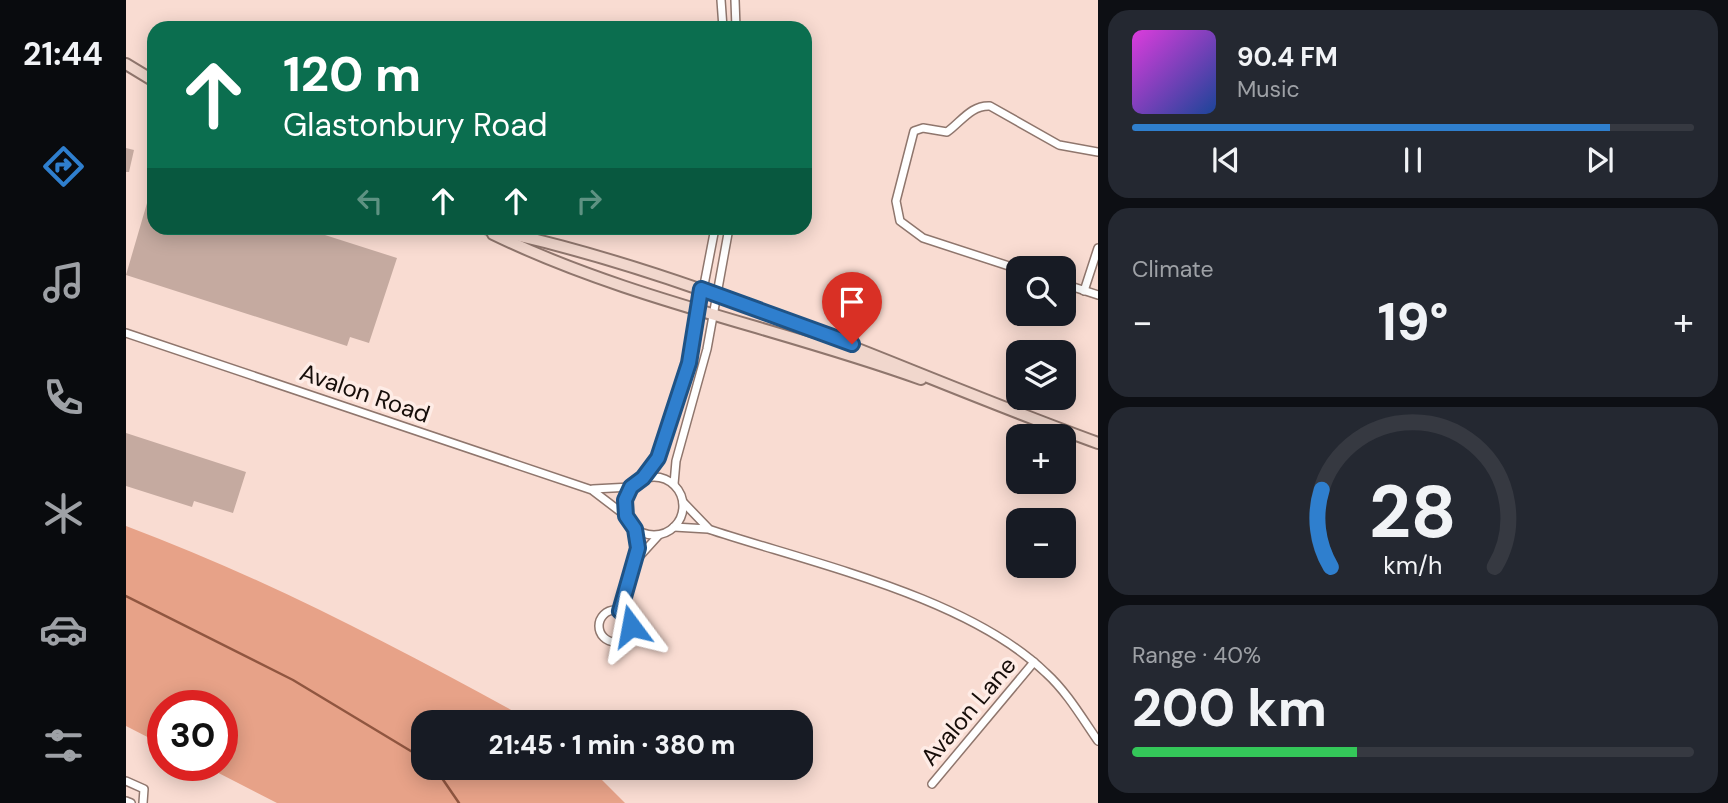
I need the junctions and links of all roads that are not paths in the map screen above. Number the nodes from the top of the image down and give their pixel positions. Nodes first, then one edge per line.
1 (721, 0) edge
2 (735, 0) edge
3 (722, 21) edge
4 (736, 21) edge
5 (126, 64) edge
6 (147, 77) edge
7 (1098, 152) edge
8 (497, 235) edge
9 (516, 235) edge
10 (713, 235) edge
11 (728, 235) edge
12 (1098, 248) edge
13 (1006, 265) edge
14 (1076, 288) edge
15 (701, 289) junction
16 (1084, 291) junction
17 (718, 294) junction
18 (1098, 295) edge
19 (698, 311) junction
20 (714, 316) junction
21 (126, 333) edge
22 (1033, 424) edge
23 (1076, 439) edge
24 (1098, 445) edge
25 (643, 478) junction
26 (674, 484) junction
27 (631, 487) junction
28 (592, 489) junction
29 (683, 502) junction
30 (626, 516) junction
31 (674, 527) junction
32 (635, 529) junction
33 (709, 529) junction
34 (659, 535) junction
35 (636, 561) junction
36 (620, 611) junction
37 (1034, 662) junction
38 (1098, 741) edge
39 (126, 781) edge
40 (932, 784) dead end
41 (126, 801) edge
42 (131, 803) edge
43 (143, 803) edge

1 - 3 street
2 - 4 street
5 - 6 main road
7 - 13 street
8 - 19 main road
9 - 15 main road
10 - 15 street
11 - 17 street
12 - 16 street
14 - 16 street
15 - 17 main road
15 - 19 street
16 - 18 street
17 - 20 street
17 - 24 main road
19 - 20 main road
19 - 25 street
20 - 22 main road
20 - 26 street
21 - 28 street, Avalon Road
23 - 24 main road
25 - 26 street
25 - 27 street
26 - 29 street
27 - 28 street, Avalon Road
27 - 30 street
28 - 30 street, Avalon Road
29 - 31 street
29 - 33 street
30 - 32 street
31 - 33 street
31 - 34 street
32 - 34 street
32 - 35 street
33 - 37 street
34 - 35 street
35 - 36 street
36 - 36 street
37 - 38 street
37 - 40 street, Avalon Lane
39 - 43 street
41 - 42 street

